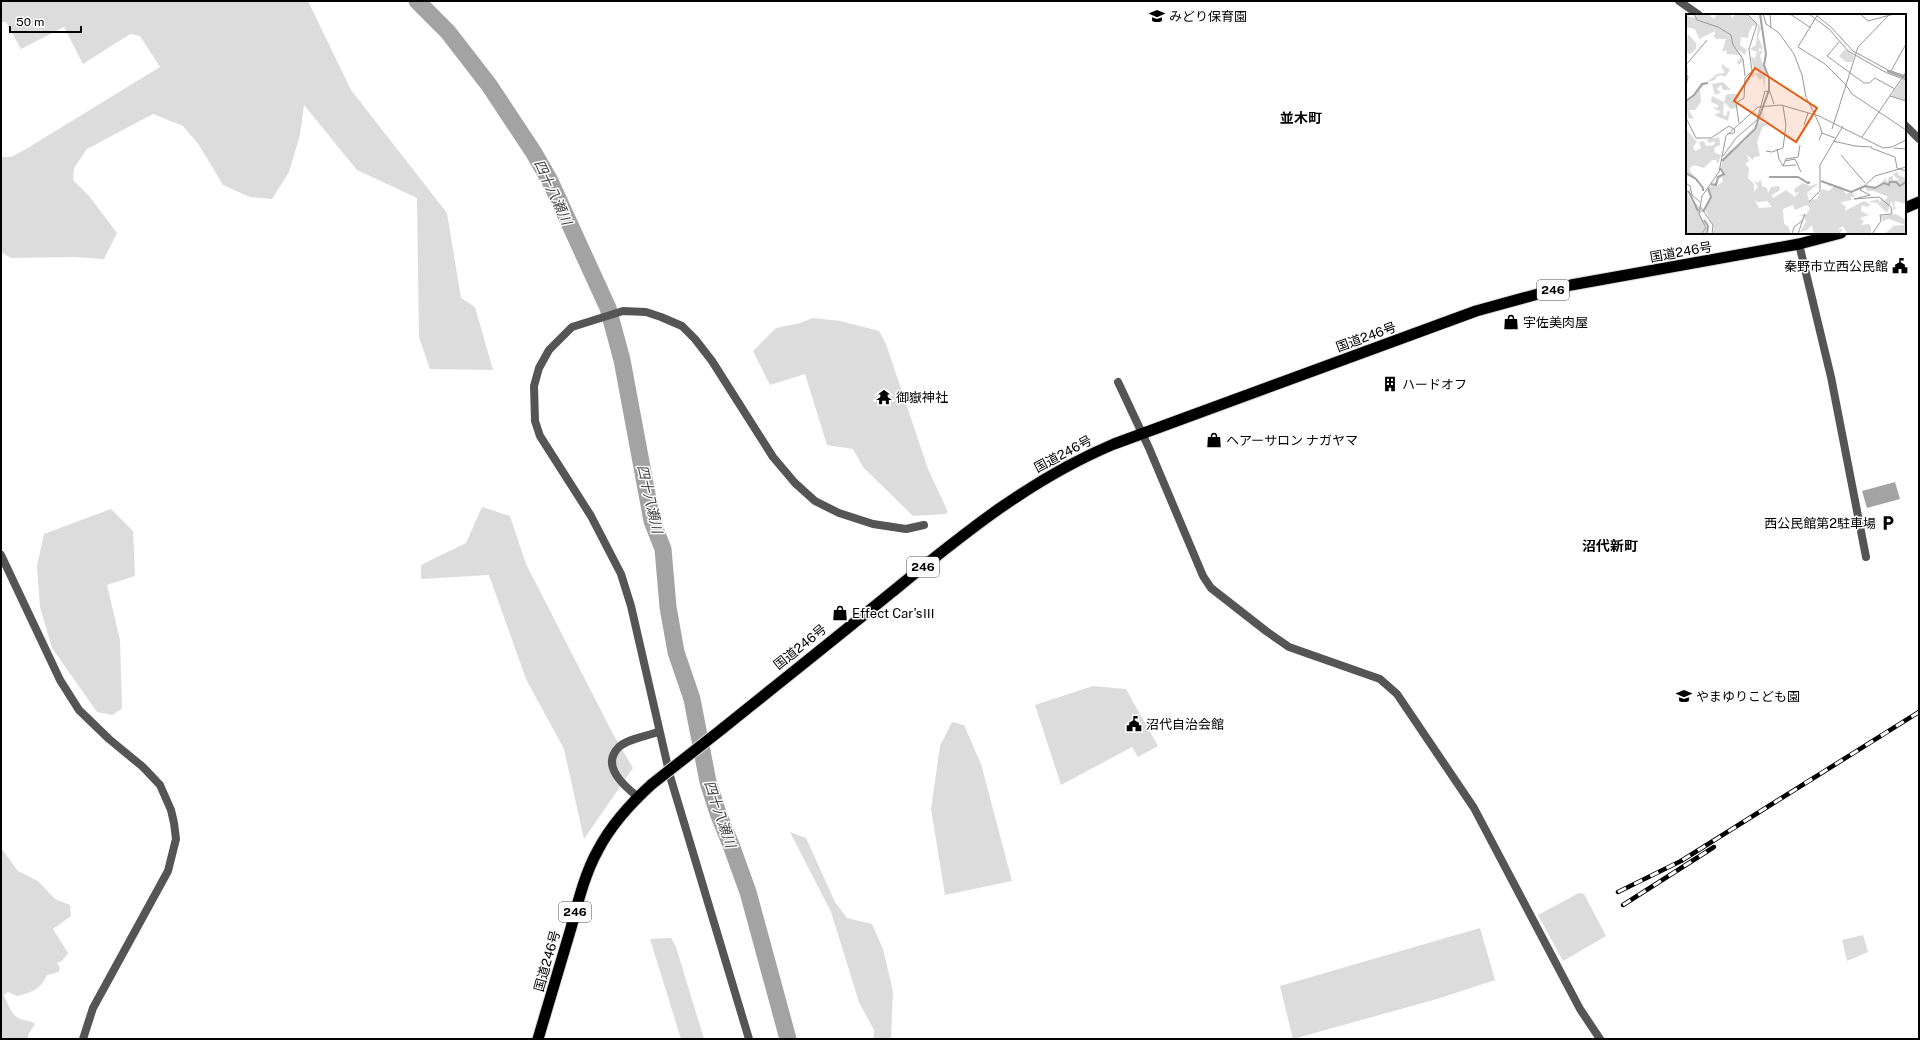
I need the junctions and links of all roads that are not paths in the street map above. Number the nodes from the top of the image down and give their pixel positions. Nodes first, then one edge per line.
1 (1679, 1) edge
2 (1698, 14) edge
3 (1906, 126) edge
4 (1919, 139) edge
5 (1919, 202) edge
6 (1906, 208) edge
7 (1837, 234) edge
8 (1799, 244) junction
9 (1118, 382) dead end
10 (1143, 434) junction
11 (924, 525) dead end
12 (1, 555) edge
13 (1866, 557) dead end
14 (658, 732) junction
15 (638, 797) junction
16 (83, 1039) edge
17 (538, 1039) edge
18 (749, 1039) edge
19 (1600, 1039) edge

1 - 2 street
3 - 4 street
5 - 6 highway
7 - 8 highway, 国道246号 / 246
8 - 10 highway, 国道246号 / 246
8 - 13 street
9 - 10 street
10 - 15 highway, 国道246号 / 246, bridge
10 - 19 street
11 - 14 street
12 - 16 street
14 - 15 street
14 - 18 street
15 - 17 highway, 国道246号 / 246

